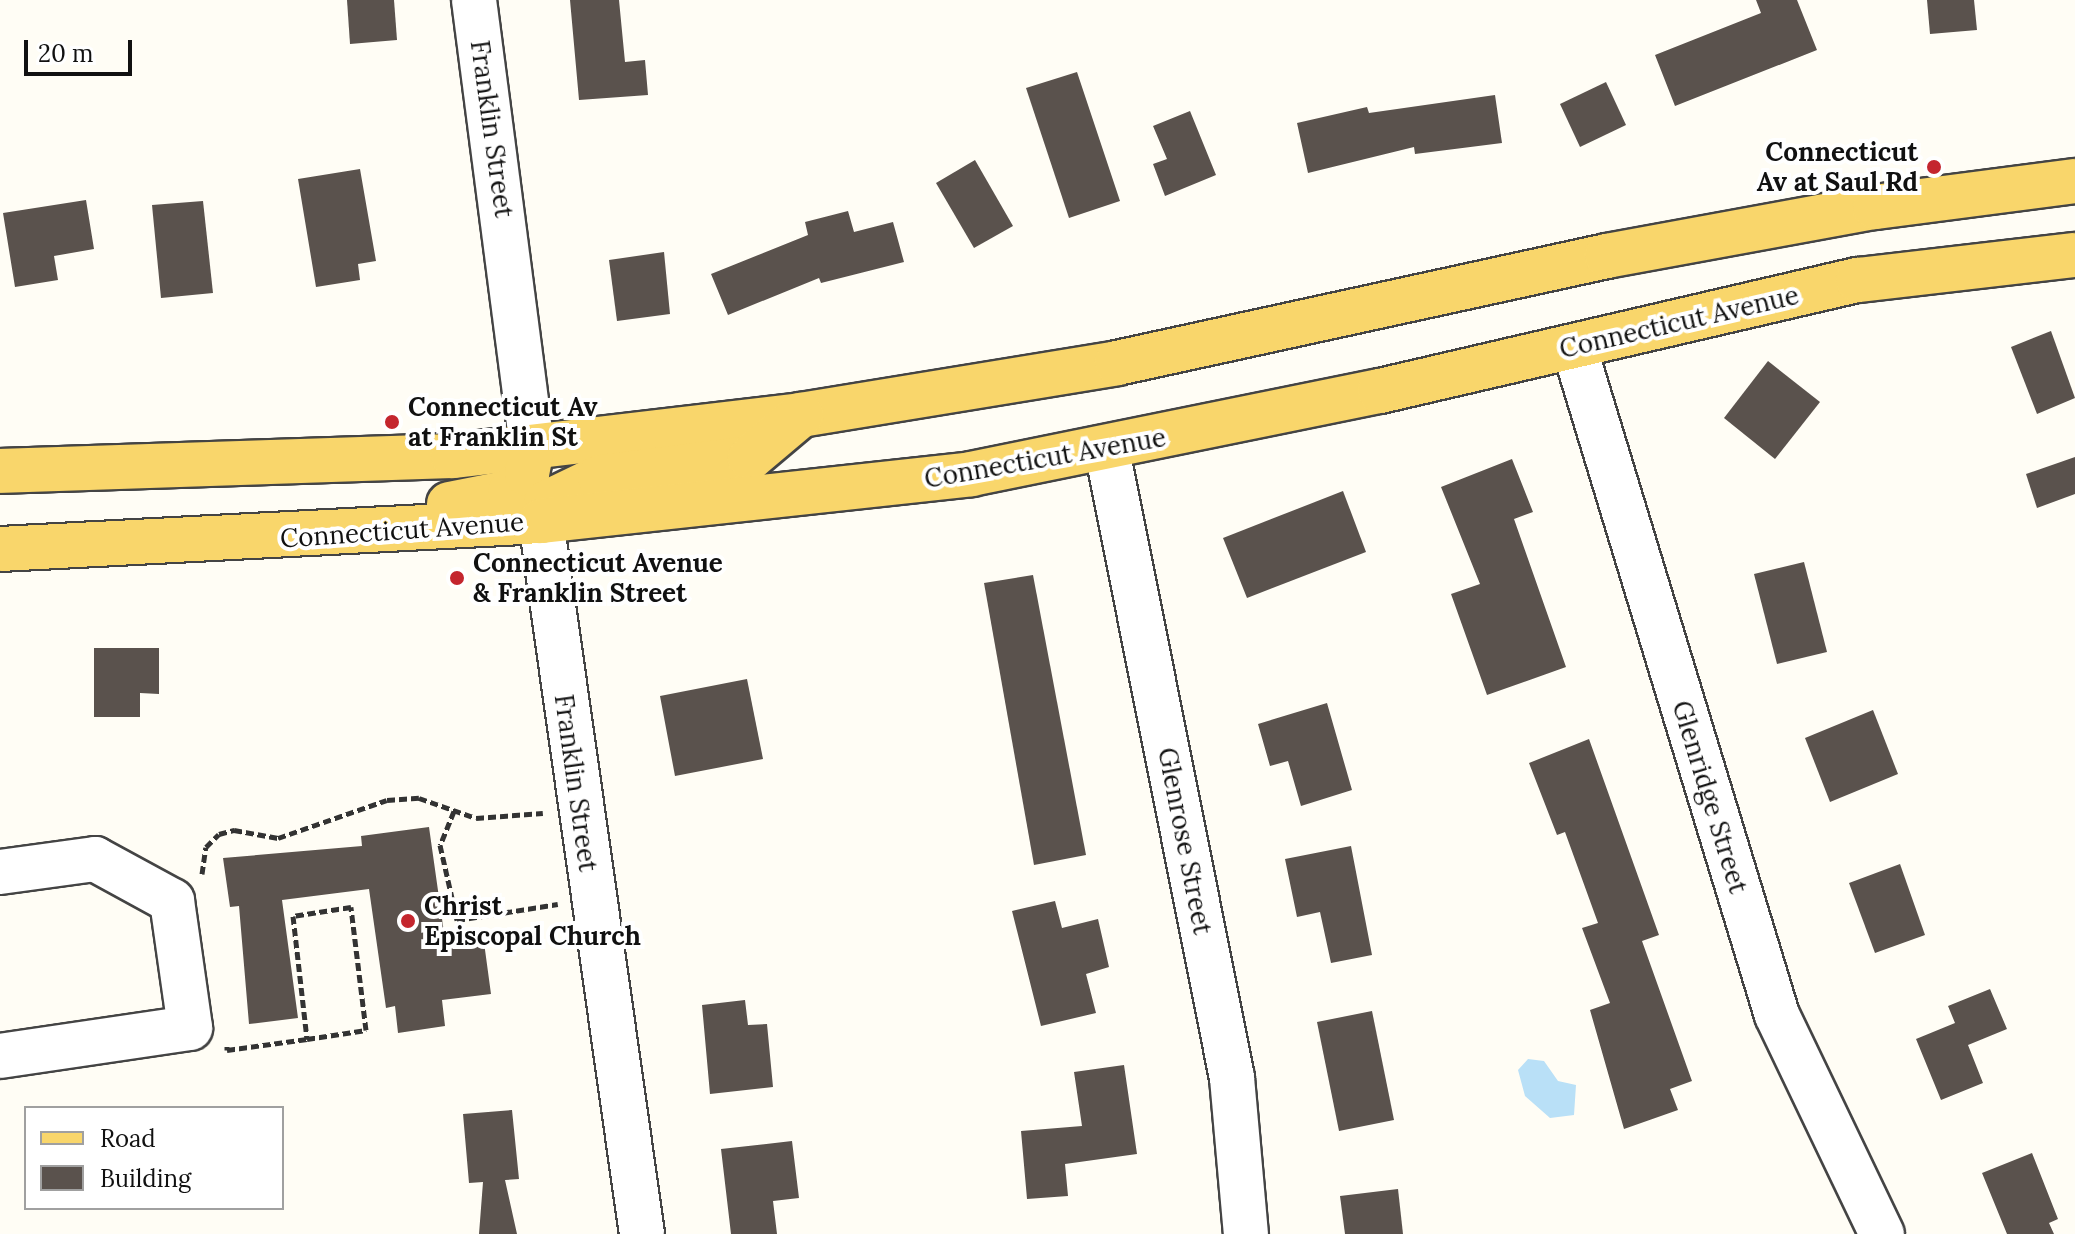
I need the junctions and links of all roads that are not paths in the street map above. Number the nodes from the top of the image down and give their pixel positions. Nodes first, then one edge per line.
1 (474, 0) edge
2 (2075, 181) edge
3 (2075, 255) edge
4 (1574, 347) junction
5 (801, 415) junction
6 (532, 448) junction
7 (1107, 450) junction
8 (0, 471) edge
9 (541, 521) junction
10 (331, 535) junction
11 (0, 549) edge
12 (0, 872) edge
13 (0, 1056) edge
14 (642, 1234) edge
15 (1246, 1234) edge
16 (1882, 1234) edge

1 - 6 street, Franklin Street
2 - 5 main road
3 - 4 main road, Connecticut Avenue
4 - 7 main road, Connecticut Avenue
4 - 16 street, Glenridge Street
5 - 6 main road
5 - 9 main road
6 - 8 main road
6 - 10 main road
7 - 9 main road, Connecticut Avenue
7 - 15 street, Glenrose Street
9 - 10 main road, Connecticut Avenue
9 - 14 street, Franklin Street
10 - 11 main road, Connecticut Avenue
12 - 13 street

